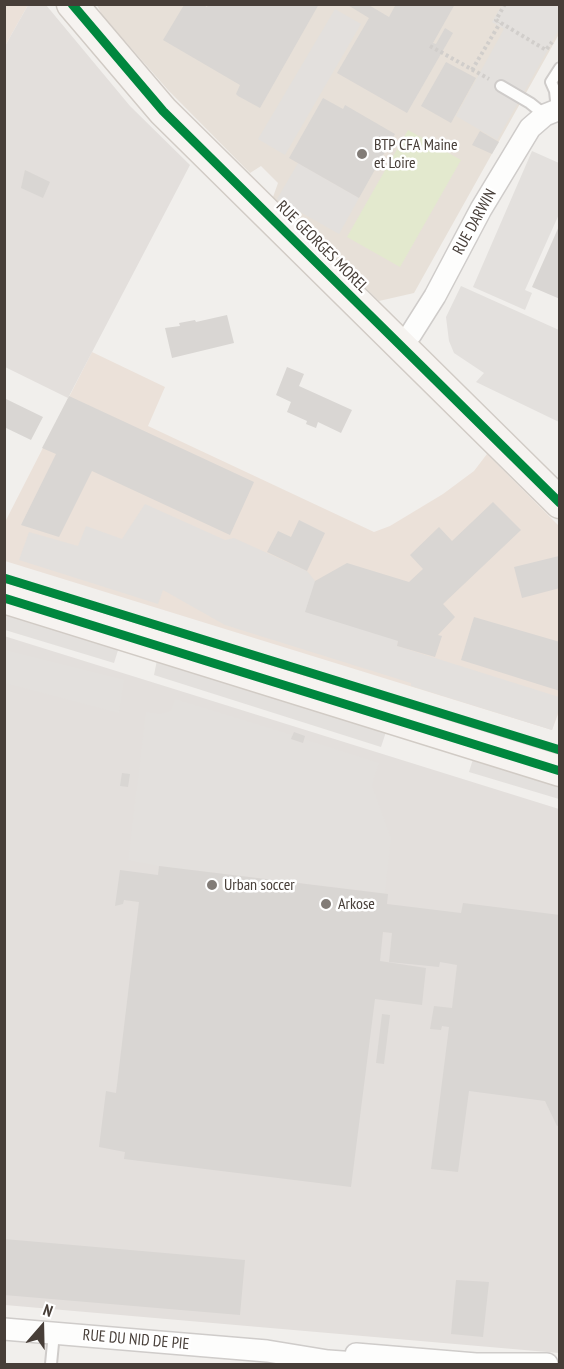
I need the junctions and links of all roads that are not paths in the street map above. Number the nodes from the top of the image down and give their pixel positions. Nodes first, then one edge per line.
1 (72, 4) edge
2 (560, 68) edge
3 (501, 86) road end
4 (554, 111) edge
5 (400, 346) junction
6 (560, 503) edge
7 (4, 598) edge
8 (560, 771) edge
9 (4, 1329) edge
10 (54, 1333) junction
11 (267, 1351) junction
12 (51, 1365) edge
13 (371, 1365) edge
14 (547, 1365) edge

1 - 5 street, RUE GEORGES MOREL
2 - 4 lane
3 - 4 lane
4 - 5 street, RUE DARWIN
5 - 6 street, RUE GEORGES MOREL
7 - 8 street
9 - 10 street, RUE DU NID DE PIE
10 - 11 street, RUE DU NID DE PIE
10 - 12 lane
11 - 13 street, RUE DU NID DE PIE
11 - 14 street, RUE DU NID DE PIE

